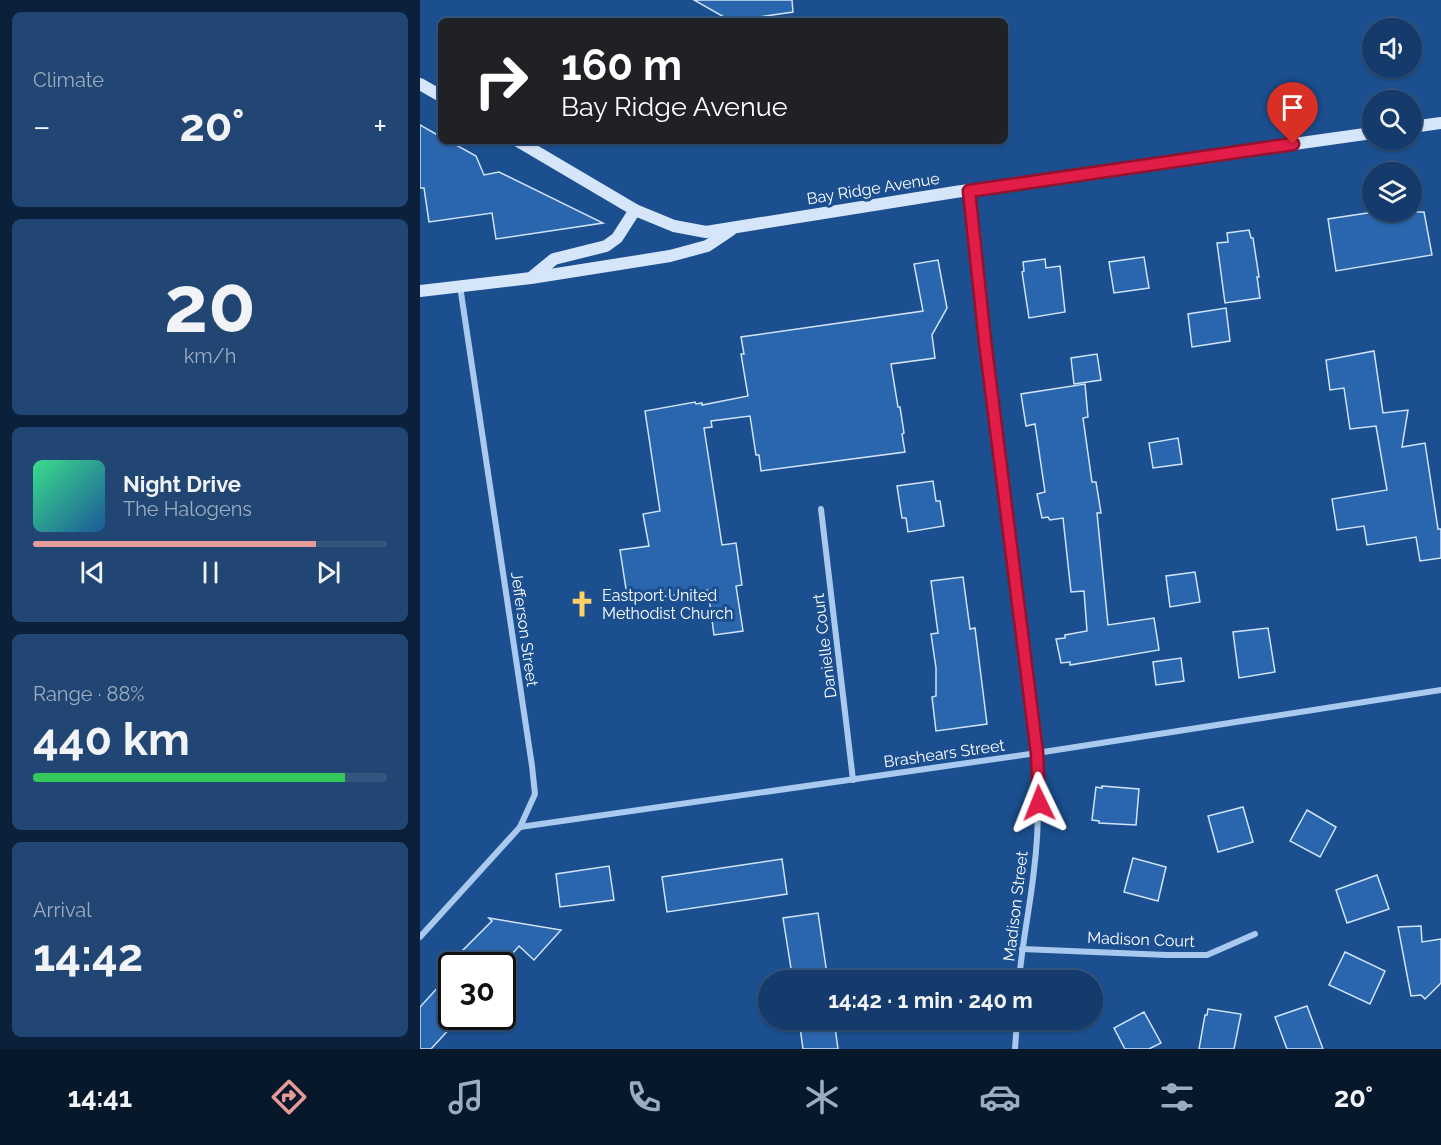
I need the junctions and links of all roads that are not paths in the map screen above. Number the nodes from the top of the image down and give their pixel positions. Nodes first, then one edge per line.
1 (420, 84) edge
2 (438, 94) edge
3 (1441, 123) edge
4 (1422, 126) edge
5 (1362, 134) edge
6 (523, 144) edge
7 (969, 191) junction
8 (635, 210) junction
9 (737, 226) junction
10 (531, 278) junction
11 (460, 286) junction
12 (420, 291) edge
13 (821, 509) dead end
14 (1441, 690) edge
15 (1037, 753) junction
16 (853, 780) junction
17 (520, 827) junction
18 (1255, 934) dead end
19 (420, 937) edge
20 (1022, 949) junction
21 (1021, 970) edge
22 (1016, 1030) edge
23 (1015, 1049) edge

1 - 2 main road
3 - 4 main road
5 - 7 main road, Bay Ridge Avenue
6 - 8 main road
7 - 9 main road, Bay Ridge Avenue
7 - 15 street, Madison Street
8 - 9 main road
8 - 10 main road
9 - 10 main road, Bay Ridge Avenue
10 - 11 main road, Bay Ridge Avenue
11 - 12 main road, Bay Ridge Avenue
11 - 17 street, Jefferson Street
13 - 16 street, Danielle Court
14 - 15 street, Brashears Street
15 - 16 street, Brashears Street
15 - 20 street, Madison Street
16 - 17 street, Brashears Street
17 - 19 street, Jefferson Street
18 - 20 street, Madison Court
20 - 21 street, Madison Street
22 - 23 street

